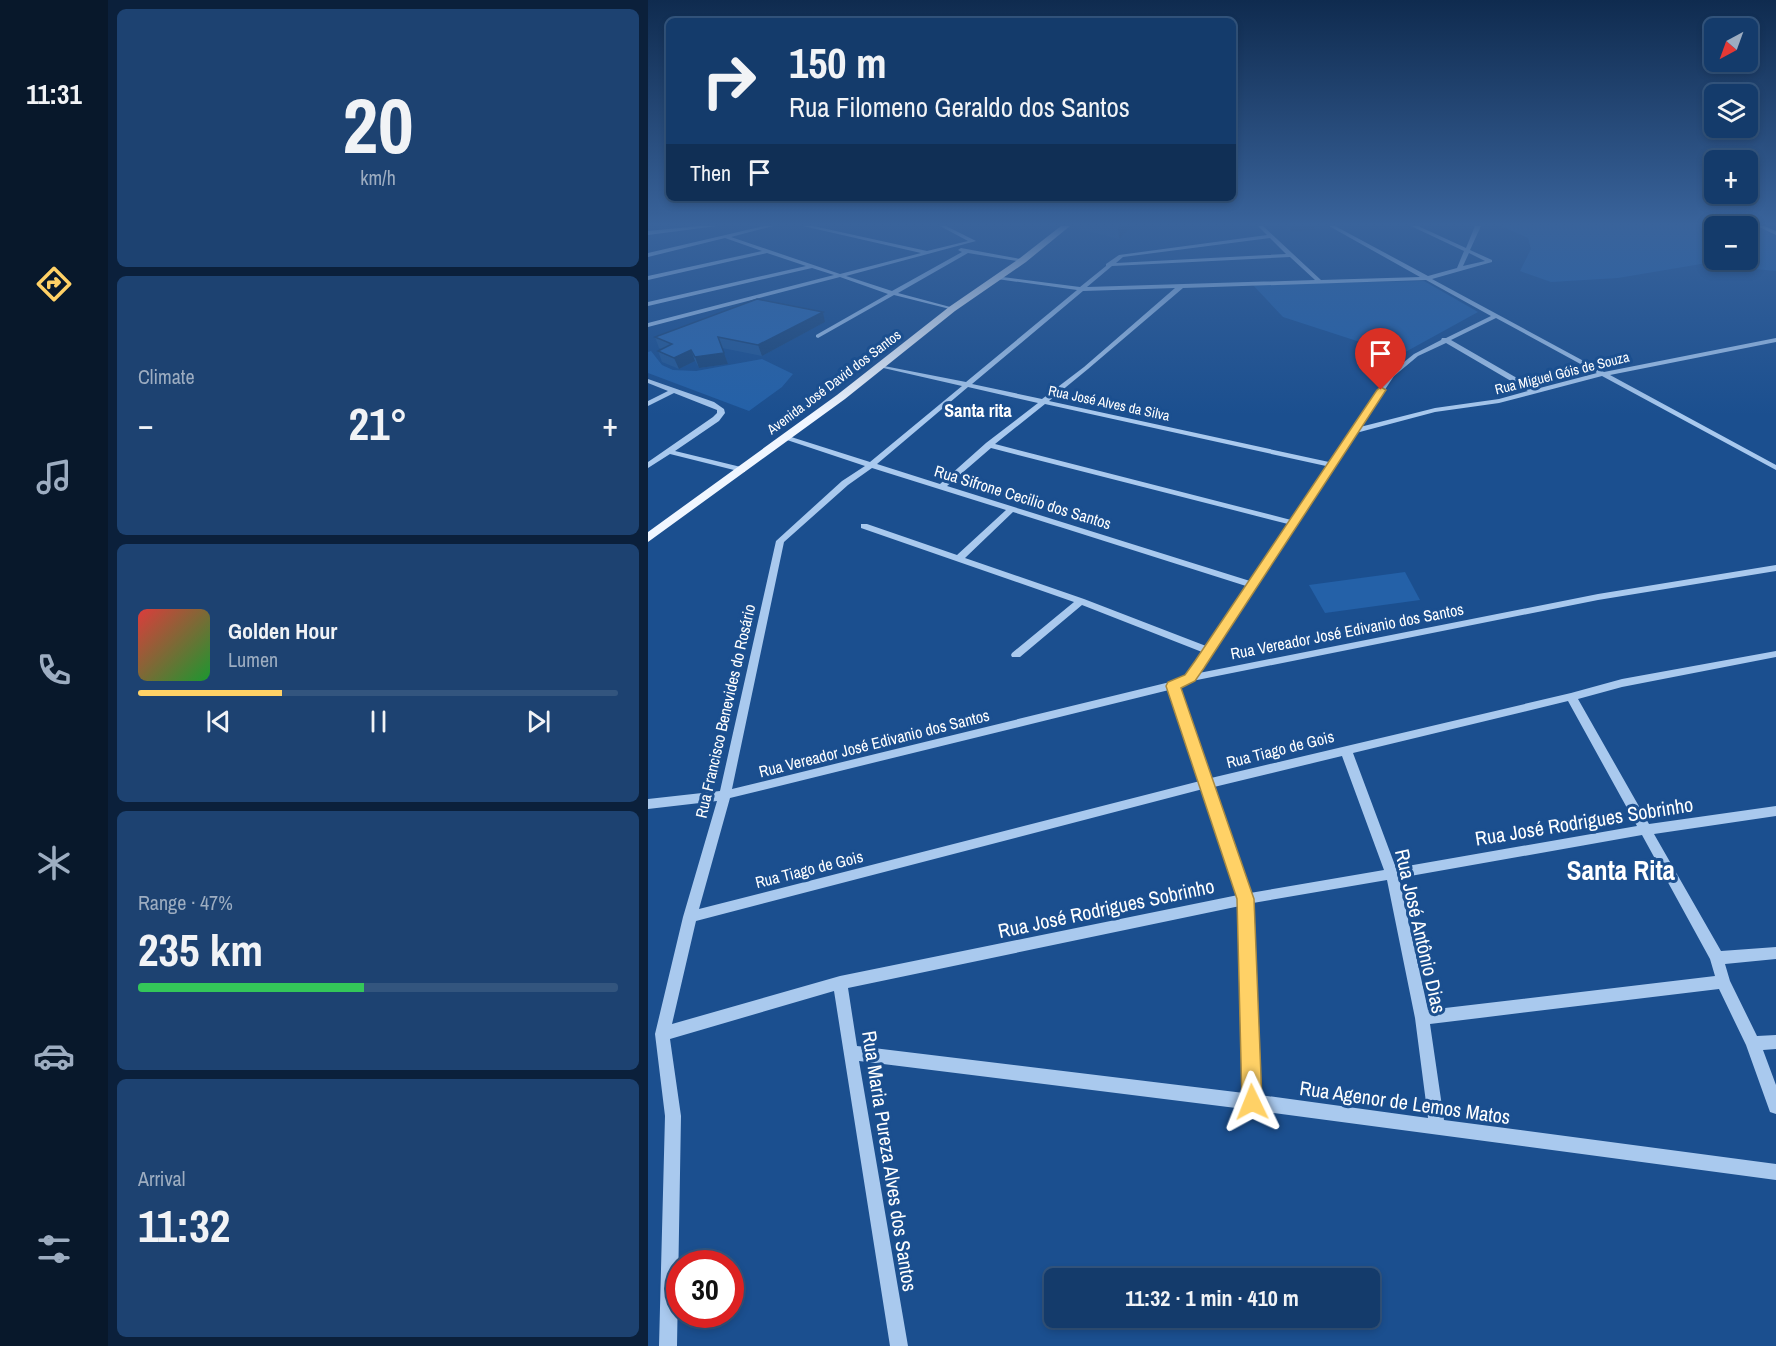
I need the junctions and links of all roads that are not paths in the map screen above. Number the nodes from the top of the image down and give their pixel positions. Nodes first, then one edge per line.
1 (714, 289) edge
2 (789, 289) edge
3 (879, 289) edge
4 (899, 289) edge
5 (980, 289) edge
6 (1082, 289) joint
7 (1087, 289) edge
8 (1178, 289) edge
9 (1448, 289) edge
10 (892, 293) junction
11 (648, 304) edge
12 (952, 309) junction
13 (1496, 316) junction
14 (649, 323) edge
15 (818, 336) dead end
16 (1444, 339) junction
17 (1776, 340) edge
18 (881, 366) junction
19 (1603, 374) junction
20 (648, 381) edge
21 (968, 385) junction
22 (675, 390) junction
23 (1535, 392) junction
24 (1044, 402) junction
25 (648, 404) edge
26 (1355, 430) junction
27 (785, 438) junction
28 (989, 445) junction
29 (670, 452) junction
30 (1332, 465) junction
31 (648, 466) edge
32 (870, 466) junction
33 (1776, 468) edge
34 (742, 470) junction
35 (941, 487) junction
36 (1012, 509) junction
37 (1294, 523) junction
38 (864, 526) dead end
39 (648, 538) edge
40 (958, 559) junction
41 (1776, 568) edge
42 (1251, 584) junction
43 (1082, 601) junction
44 (1209, 651) junction
45 (1776, 654) edge
46 (1016, 655) dead end
47 (1190, 678) junction
48 (1173, 686) junction
49 (1571, 697) junction
50 (1346, 750) junction
51 (1206, 784) junction
52 (725, 795) junction
53 (648, 804) edge
54 (1776, 811) edge
55 (1645, 830) junction
56 (1392, 873) junction
57 (1246, 899) junction
58 (690, 917) junction
59 (1776, 953) edge
60 (1717, 958) junction
61 (1723, 982) junction
62 (840, 983) junction
63 (1422, 1018) junction
64 (662, 1034) junction
65 (1776, 1042) edge
66 (1753, 1043) junction
67 (850, 1053) junction
68 (1252, 1102) junction
69 (1776, 1106) edge
70 (1437, 1127) junction
71 (1776, 1172) edge
72 (668, 1346) edge
73 (899, 1346) edge

1 - 11 street
2 - 14 street
3 - 10 street
4 - 10 street
5 - 12 main road, Avenida José David dos Santos
6 - 7 street
6 - 21 street, Rua Francisco Benevides do Rosário
8 - 24 street
9 - 13 street
10 - 12 street
10 - 15 street
12 - 18 main road, Avenida José David dos Santos
13 - 16 street
13 - 19 street
16 - 23 street
16 - 26 street
17 - 19 street, Rua Miguel Góis de Souza
18 - 21 street, Rua José Alves da Silva
18 - 27 main road, Avenida José David dos Santos
19 - 23 street, Rua Miguel Góis de Souza
19 - 33 street
20 - 22 street
21 - 24 street, Rua José Alves da Silva
21 - 32 street, Rua Francisco Benevides do Rosário
22 - 25 street
22 - 29 street
23 - 26 street, Rua Miguel Góis de Souza
24 - 28 street
24 - 30 street, Rua José Alves da Silva
26 - 30 street
27 - 32 street, Rua Sifrone Cecilio dos Santos
27 - 34 main road, Avenida José David dos Santos
28 - 35 street
28 - 37 street
29 - 31 street
29 - 34 street
30 - 37 street
32 - 35 street, Rua Sifrone Cecilio dos Santos
32 - 52 street, Rua Francisco Benevides do Rosário
34 - 39 main road, Avenida José David dos Santos
35 - 36 street, Rua Sifrone Cecilio dos Santos
36 - 40 street
36 - 42 street, Rua Sifrone Cecilio dos Santos
37 - 42 street
38 - 40 street
40 - 43 street
41 - 47 street, Rua Vereador José Edivanio dos Santos
42 - 44 street
43 - 44 street
43 - 46 street
44 - 47 street
45 - 49 street, Rua Tiago de Gois
47 - 48 street, Rua Vereador José Edivanio dos Santos
48 - 51 street
48 - 52 street, Rua Vereador José Edivanio dos Santos
49 - 50 street, Rua Tiago de Gois
49 - 55 street
50 - 51 street, Rua Tiago de Gois
50 - 56 street, Rua José Antônio Dias
51 - 57 street
51 - 58 street, Rua Tiago de Gois
52 - 53 street, Rua Vereador José Edivanio dos Santos
52 - 58 street, Rua Francisco Benevides do Rosário
54 - 55 street, Rua José Rodrigues Sobrinho
55 - 56 street, Rua José Rodrigues Sobrinho
55 - 60 street
56 - 57 street, Rua José Rodrigues Sobrinho
56 - 63 street, Rua José Antônio Dias
57 - 62 street, Rua José Rodrigues Sobrinho
57 - 68 street
58 - 64 street, Rua Francisco Benevides do Rosário
59 - 60 street
60 - 61 street
61 - 63 street
61 - 66 street
62 - 64 street, Rua José Rodrigues Sobrinho
62 - 67 street, Rua Maria Pureza Alves dos Santos
63 - 70 street, Rua José Antônio Dias
64 - 72 street, Rua Francisco Benevides do Rosário
65 - 66 street
66 - 69 street
67 - 68 street, Rua Agenor de Lemos Matos
67 - 73 street, Rua Maria Pureza Alves dos Santos
68 - 70 street, Rua Agenor de Lemos Matos
70 - 71 street, Rua Agenor de Lemos Matos

